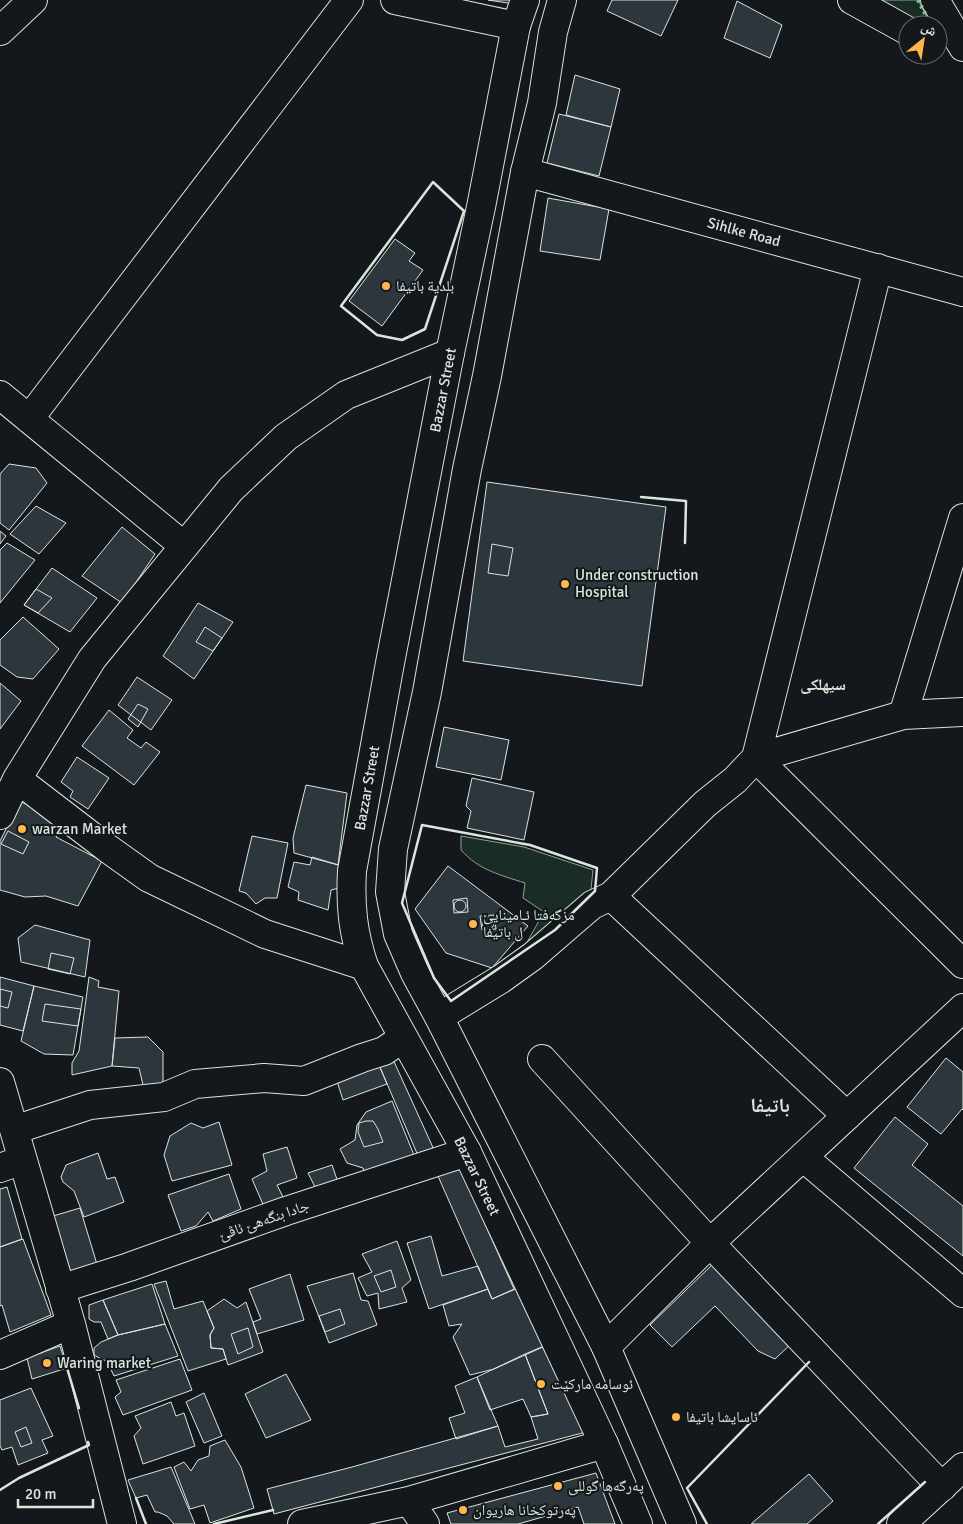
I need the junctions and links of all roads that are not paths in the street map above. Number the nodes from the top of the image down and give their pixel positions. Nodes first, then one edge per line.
1 (32, 0) edge
2 (350, 0) edge
3 (395, 0) edge
4 (525, 0) edge
5 (562, 0) edge
6 (852, 0) edge
7 (934, 0) edge
8 (898, 25) edge
9 (516, 26) junction
10 (0, 31) edge
11 (963, 47) edge
12 (948, 51) edge
13 (963, 59) edge
14 (525, 172) junction
15 (878, 268) junction
16 (963, 292) edge
17 (450, 353) junction
18 (0, 395) edge
19 (29, 419) junction
20 (963, 518) edge
21 (184, 546) junction
22 (390, 663) junction
23 (430, 672) junction
24 (963, 712) edge
25 (903, 715) junction
26 (756, 758) junction
27 (17, 779) junction
28 (0, 815) edge
29 (611, 896) junction
30 (963, 964) edge
31 (364, 966) junction
32 (963, 1008) edge
33 (439, 1017) junction
34 (403, 1038) junction
35 (542, 1058) dead end
36 (0, 1082) edge
37 (846, 1116) junction
38 (14, 1130) junction
39 (467, 1152) junction
40 (803, 1157) junction
41 (11, 1164) edge
42 (710, 1243) junction
43 (60, 1289) junction
44 (963, 1293) edge
45 (71, 1324) junction
46 (606, 1347) junction
47 (0, 1355) edge
48 (604, 1444) junction
49 (963, 1467) edge
50 (942, 1487) junction
51 (409, 1501) junction
52 (122, 1524) edge
53 (302, 1524) edge
54 (425, 1524) edge
55 (638, 1524) edge
56 (682, 1524) edge
57 (901, 1524) edge

1 - 10 main road
2 - 19 main road
3 - 9 main road
4 - 9 main road, Bazzar Street
5 - 14 main road
6 - 8 main road
7 - 11 main road
9 - 17 main road, Bazzar Street
12 - 13 main road
14 - 15 main road, Sihlke Road
14 - 23 main road
15 - 16 main road, Sihlke Road
15 - 26 main road
17 - 21 main road
17 - 22 main road, Bazzar Street
18 - 19 main road
19 - 21 main road
20 - 25 main road
21 - 27 main road
22 - 23 main road
22 - 31 main road, Bazzar Street
23 - 33 main road
24 - 25 main road
25 - 26 main road
26 - 29 main road
26 - 30 main road
27 - 28 main road
27 - 31 main road
29 - 33 main road
29 - 37 main road
31 - 34 main road, Bazzar Street
32 - 37 main road
33 - 46 main road
34 - 38 main road
34 - 39 main road, Bazzar Street
35 - 42 main road
36 - 38 main road
37 - 40 main road
38 - 41 main road
39 - 43 main road, جادا بنگەهێ ئاڤێ
39 - 48 main road, Bazzar Street
40 - 42 main road
40 - 44 main road
41 - 43 main road
42 - 46 main road
42 - 50 main road
43 - 45 main road
45 - 47 main road
45 - 52 main road
46 - 56 main road
48 - 51 main road
48 - 55 main road, Bazzar Street
49 - 50 main road
50 - 57 main road
51 - 53 main road
51 - 54 main road

